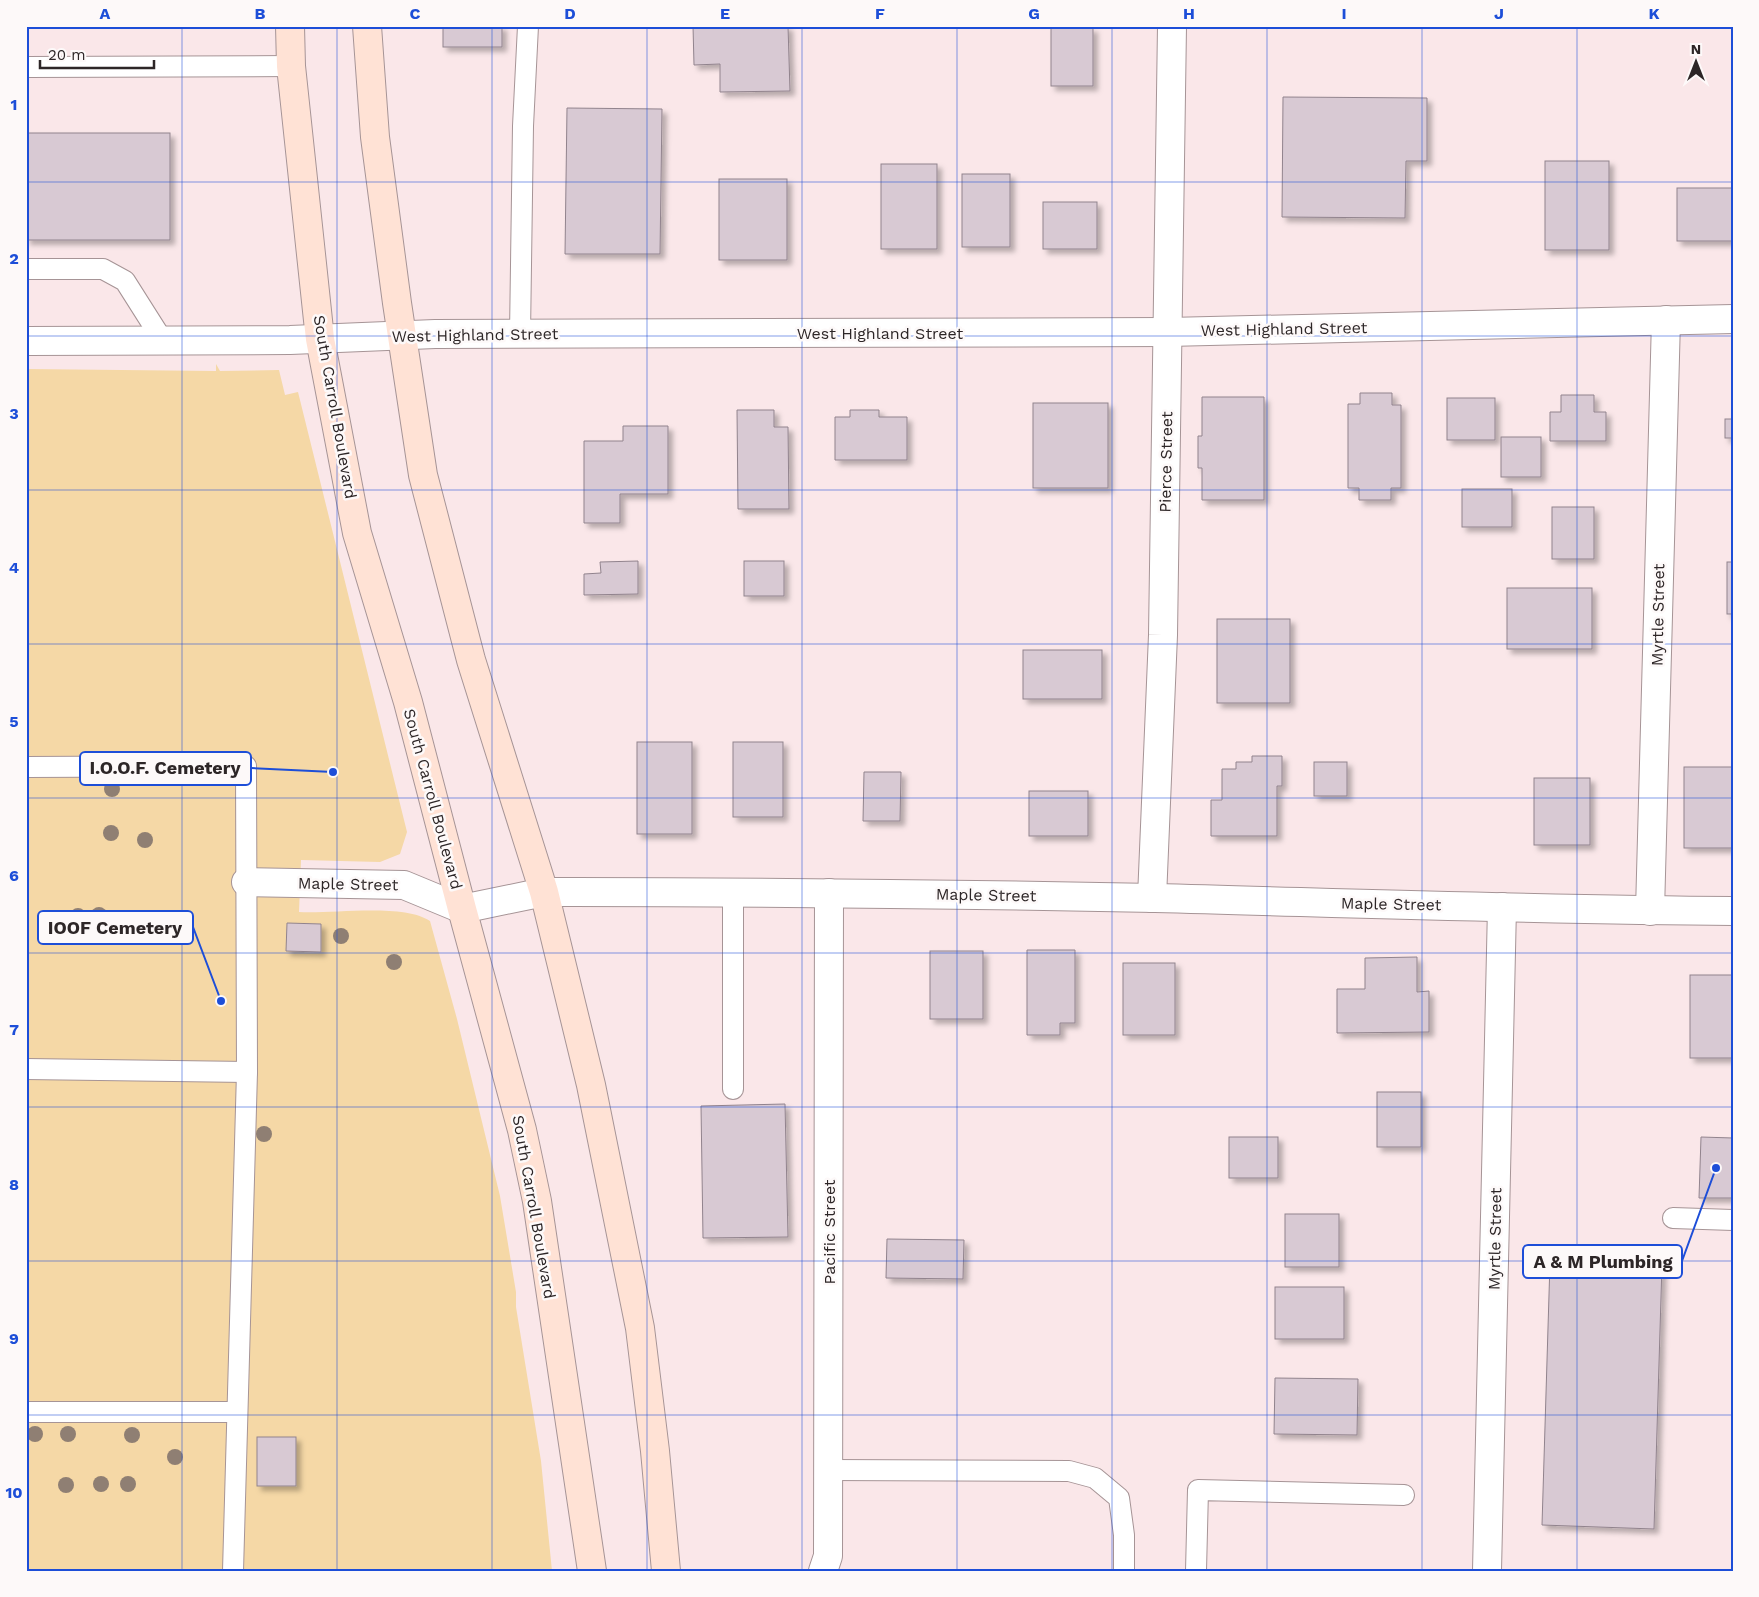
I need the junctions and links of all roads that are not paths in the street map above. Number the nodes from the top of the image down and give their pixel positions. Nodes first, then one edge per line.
1 (290, 26) edge
2 (367, 26) edge
3 (528, 26) edge
4 (1172, 26) edge
5 (291, 66) junction
6 (26, 67) edge
7 (26, 269) edge
8 (1733, 319) edge
9 (1666, 320) junction
10 (1168, 332) junction
11 (520, 334) junction
12 (401, 336) junction
13 (320, 339) junction
14 (163, 340) junction
15 (26, 341) edge
16 (26, 766) edge
17 (246, 882) junction
18 (544, 892) junction
19 (734, 892) junction
20 (829, 893) junction
21 (1152, 898) junction
22 (1502, 907) junction
23 (462, 909) junction
24 (1650, 911) junction
25 (1733, 911) edge
26 (26, 1069) edge
27 (247, 1072) junction
28 (734, 1089) dead end
29 (1673, 1218) dead end
30 (1733, 1220) edge
31 (26, 1412) edge
32 (237, 1412) junction
33 (829, 1470) junction
34 (1404, 1494) dead end
35 (233, 1571) edge
36 (592, 1571) edge
37 (666, 1571) edge
38 (823, 1571) edge
39 (1124, 1571) edge
40 (1196, 1571) edge
41 (1487, 1571) edge

1 - 5 main road, South Carroll Boulevard
2 - 12 main road
3 - 11 lane
4 - 10 street, Pierce Street
5 - 6 lane
5 - 13 main road, South Carroll Boulevard
7 - 14 lane
8 - 9 street, West Highland Street
9 - 10 street, West Highland Street
9 - 24 street, Myrtle Street
10 - 11 street, West Highland Street
10 - 21 street, Pierce Street
11 - 12 street, West Highland Street
12 - 13 street, West Highland Street
12 - 18 main road
13 - 14 street, West Highland Street
13 - 23 main road, South Carroll Boulevard
14 - 15 street, West Highland Street
16 - 17 lane
17 - 23 street, Maple Street
17 - 27 lane
18 - 19 street, Maple Street
18 - 23 street, Maple Street
18 - 37 main road
19 - 20 street, Maple Street
19 - 28 lane
20 - 21 street, Maple Street
20 - 33 street, Pacific Street
21 - 22 street, Maple Street
22 - 24 street, Maple Street
22 - 41 street, Myrtle Street
23 - 36 main road, South Carroll Boulevard
24 - 25 street, Maple Street
26 - 27 lane
27 - 32 lane
29 - 30 lane
31 - 32 lane
32 - 35 lane
33 - 38 street, Pacific Street
33 - 39 lane
34 - 40 lane

